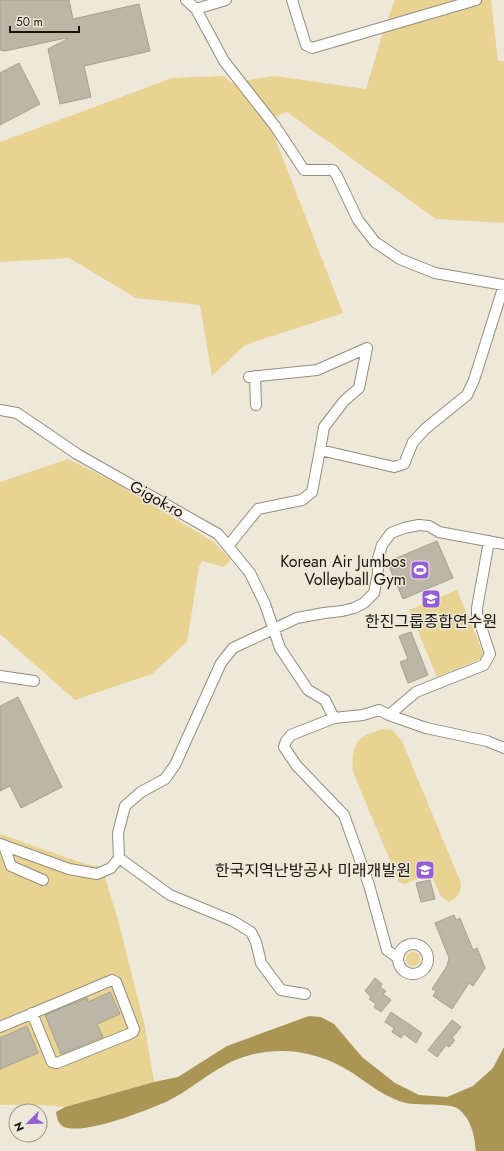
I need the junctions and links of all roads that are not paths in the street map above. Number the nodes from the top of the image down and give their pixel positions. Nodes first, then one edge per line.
1 (186, 0) edge
2 (226, 0) edge
3 (292, 0) edge
4 (476, 0) edge
5 (196, 9) junction
6 (256, 405) dead end
7 (0, 410) edge
8 (320, 450) junction
9 (488, 542) junction
10 (504, 544) edge
11 (228, 546) junction
12 (274, 628) junction
13 (0, 676) edge
14 (34, 681) dead end
15 (389, 715) junction
16 (334, 718) junction
17 (504, 748) edge
18 (2, 845) edge
19 (119, 858) junction
20 (43, 880) dead end
21 (398, 958) dead end
22 (305, 994) dead end
23 (32, 1013) junction
24 (0, 1027) edge

1 - 5 street
2 - 5 street
3 - 4 street
5 - 8 street
6 - 8 street
7 - 11 street, Gigok-ro
8 - 11 street
9 - 10 street
9 - 12 street
9 - 15 street
11 - 12 street, Gigok-ro
12 - 16 street, Gigok-ro
12 - 19 street
13 - 14 street
15 - 16 street
15 - 17 street
16 - 21 street
18 - 19 street
18 - 20 street
19 - 22 street
23 - 23 street
23 - 24 street

